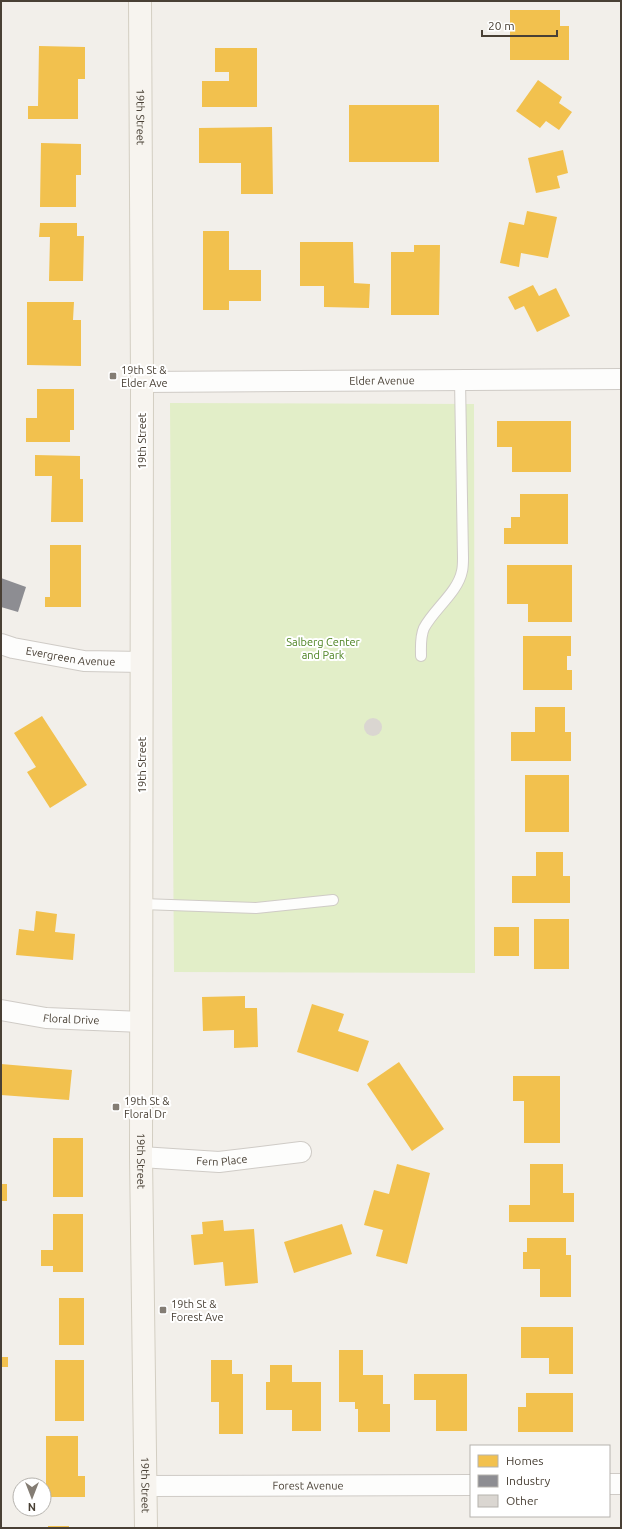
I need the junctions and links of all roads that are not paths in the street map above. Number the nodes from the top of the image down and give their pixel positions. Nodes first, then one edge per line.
1 (140, 1) edge
2 (621, 379) edge
3 (460, 380) junction
4 (142, 382) junction
5 (1, 644) edge
6 (421, 656) dead end
7 (142, 662) junction
8 (333, 900) dead end
9 (142, 904) junction
10 (1, 1010) edge
11 (142, 1022) junction
12 (302, 1152) dead end
13 (142, 1157) junction
14 (610, 1484) edge
15 (621, 1484) edge
16 (470, 1485) edge
17 (146, 1486) junction
18 (146, 1528) edge

1 - 4 street, 19th Street
2 - 3 street, Elder Avenue
3 - 4 street, Elder Avenue
3 - 6 lane
4 - 7 street, 19th Street
5 - 7 street, Evergreen Avenue
7 - 9 street, 19th Street
8 - 9 lane
9 - 11 street, 19th Street
10 - 11 street, Floral Drive
11 - 13 street, 19th Street
12 - 13 street, Fern Place
13 - 17 street, 19th Street
14 - 15 street
16 - 17 street, Forest Avenue
17 - 18 street, 19th Street

